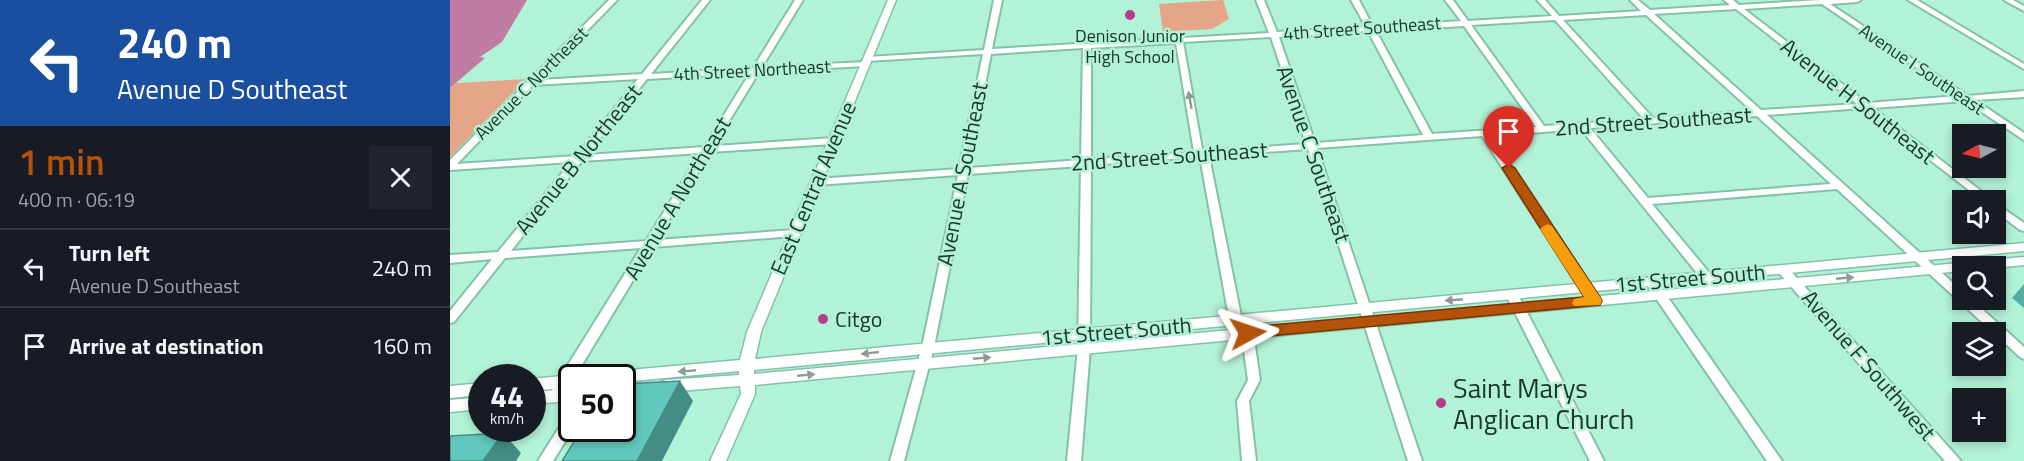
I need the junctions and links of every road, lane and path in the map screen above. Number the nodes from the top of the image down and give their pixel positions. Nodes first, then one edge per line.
1 (613, 0) edge
2 (706, 0) edge
3 (799, 0) edge
4 (892, 0) edge
5 (998, 0) edge
6 (1260, 0) edge
7 (1355, 0) edge
8 (1449, 0) edge
9 (1540, 0) edge
10 (1634, 0) edge
11 (1728, 0) edge
12 (1857, 0) edge
13 (1912, 0) edge
14 (2007, 0) edge
15 (1822, 1) edge
16 (1737, 7) junction
17 (2024, 9) edge
18 (1648, 12) junction
19 (1556, 16) junction
20 (1464, 22) junction
21 (1369, 28) junction
22 (1273, 34) junction
23 (1179, 40) junction
24 (1087, 46) junction
25 (986, 52) junction
26 (866, 62) junction
27 (2024, 67) edge
28 (755, 70) junction
29 (645, 76) junction
30 (531, 83) junction
31 (2024, 94) edge
32 (1966, 98) junction
33 (1865, 106) junction
34 (1759, 113) junction
35 (1651, 121) junction
36 (1583, 125) junction
37 (1541, 128) junction
38 (1485, 133) junction
39 (1429, 137) junction
40 (2024, 137) edge
41 (833, 141) junction
42 (1311, 145) junction
43 (707, 150) junction
44 (1204, 153) junction
45 (579, 158) junction
46 (1086, 162) junction
47 (450, 166) edge
48 (963, 171) junction
49 (816, 182) junction
50 (1841, 186) junction
51 (1975, 190) edge
52 (1647, 201) junction
53 (2006, 214) edge
54 (2024, 228) edge
55 (794, 233) junction
56 (649, 244) junction
57 (2024, 248) edge
58 (500, 255) junction
59 (1919, 258) junction
60 (450, 259) edge
61 (2024, 261) edge
62 (1783, 270) junction
63 (1933, 270) junction
64 (1707, 277) junction
65 (1651, 282) junction
66 (1796, 283) junction
67 (1952, 287) edge
68 (1586, 288) junction
69 (1717, 290) junction
70 (1512, 295) junction
71 (1661, 296) junction
72 (1594, 301) junction
73 (1366, 308) junction
74 (1519, 309) junction
75 (1977, 310) edge
76 (450, 319) edge
77 (1371, 322) junction
78 (1241, 326) junction
79 (1084, 334) junction
80 (928, 347) junction
81 (1084, 348) junction
82 (2024, 354) edge
83 (580, 364) edge
84 (923, 364) junction
85 (747, 373) junction
86 (636, 377) edge
87 (636, 388) edge
88 (468, 390) edge
89 (450, 392) edge
90 (468, 404) edge
91 (450, 406) edge
92 (558, 441) edge
93 (545, 461) edge
94 (718, 461) edge
95 (897, 461) edge
96 (1074, 461) edge
97 (1249, 461) edge
98 (1415, 461) edge
99 (1597, 461) edge
100 (1775, 461) edge
101 (1954, 461) edge

1 - 30 street, Avenue C Northeast
2 - 29 street, Avenue B Northeast
3 - 28 street, Avenue A Northeast
4 - 26 main road, East Central Avenue
5 - 25 street, Avenue A Southeast
6 - 22 street, Avenue C Southeast
7 - 21 street
8 - 20 street
9 - 19 street
10 - 18 street
11 - 16 street, Avenue H Southeast
12 - 15 street, 4th Street Southeast
13 - 27 street
14 - 17 street
15 - 16 street, 4th Street Southeast
15 - 32 street, Avenue I Southeast
16 - 18 street, 4th Street Southeast
16 - 33 street, Avenue H Southeast
18 - 19 street, 4th Street Southeast
18 - 34 street
19 - 20 street, 4th Street Southeast
19 - 35 street
20 - 21 street, 4th Street Southeast
20 - 37 street
21 - 22 street, 4th Street Southeast
21 - 39 street
22 - 23 street, 4th Street Southeast
22 - 42 street, Avenue C Southeast
23 - 24 street, 4th Street Southeast
44 -> 23 street
24 - 25 street, 4th Street Southeast
24 - 46 street
25 - 26 street, 4th Street Southeast
25 - 48 street, Avenue A Southeast
26 - 28 street, 4th Street Northeast
26 - 41 main road, East Central Avenue
28 - 29 street, 4th Street Northeast
28 - 43 street, Avenue A Northeast
29 - 30 street, 4th Street Northeast
29 - 45 street, Avenue B Northeast
30 - 47 street, Avenue C Northeast
31 - 32 street, 2nd Street Southeast
32 - 33 street, 2nd Street Southeast
32 - 40 street, Avenue I Southeast
33 - 34 street, 2nd Street Southeast
33 - 51 street, Avenue H Southeast
34 - 35 street, 2nd Street Southeast
34 - 50 street
35 - 36 street, 2nd Street Southeast
36 - 37 street, 2nd Street Southeast
36 - 52 street
37 - 38 street, 2nd Street Southeast
38 - 39 street, 2nd Street Southeast
38 - 68 street
39 - 42 street, 2nd Street Southeast
41 - 43 street
41 - 49 main road, East Central Avenue
42 - 44 street, 2nd Street Southeast
42 - 73 street, Avenue C Southeast
43 - 45 street
43 - 56 street, Avenue A Northeast
44 - 46 street, 2nd Street Southeast
44 - 78 street
45 - 47 street
45 - 58 street, Avenue B Northeast
46 - 48 street, 2nd Street Southeast
46 - 79 street
48 - 49 street, 2nd Street Southeast
48 - 80 street, Avenue A Southeast
49 - 55 main road, East Central Avenue
50 - 52 street
50 - 59 street
52 - 64 street
53 - 54 street
55 - 56 street
55 - 85 main road, East Central Avenue
56 - 58 street
56 - 83 street, Avenue A Northeast
57 - 59 main road, 1st Street South
58 - 60 street
58 - 76 street, Avenue B Northeast
59 - 62 main road, 1st Street South
59 - 63 street
61 - 63 main road, 1st Street South
62 - 64 main road, 1st Street South
62 - 66 street, Avenue F Southwest
66 -> 63 main road, 1st Street South
63 - 67 street
64 - 65 main road, 1st Street South
64 - 69 street
65 - 68 main road, 1st Street South
65 - 71 street
66 - 69 main road, 1st Street South
66 - 101 street, Avenue F Southwest
68 - 70 main road, 1st Street South
68 - 72 street
69 - 71 main road, 1st Street South
70 -> 73 main road, 1st Street South
70 - 74 street
71 - 72 main road, 1st Street South
71 - 100 street
72 - 74 main road, 1st Street South
73 - 77 street, Avenue C Southeast
73 - 78 main road, 1st Street South
74 - 77 main road, 1st Street South
74 - 99 street
75 - 82 street
77 - 78 main road, 1st Street South
77 - 98 street, Avenue C Southeast
78 - 79 main road, 1st Street South
78 - 81 main road, 1st Street South
78 - 97 street
79 - 80 main road, 1st Street South
79 - 81 street
80 - 84 street, Avenue A Southeast
80 -> 85 main road, 1st Street South
84 -> 81 main road, 1st Street South
81 - 96 street
85 -> 84 main road, 1st Street South
84 - 95 street, Avenue A Southeast
85 -> 86 main road
85 - 87 main road
85 - 94 main road, East Central Avenue
88 - 89 main road
90 - 91 main road
92 - 93 street

